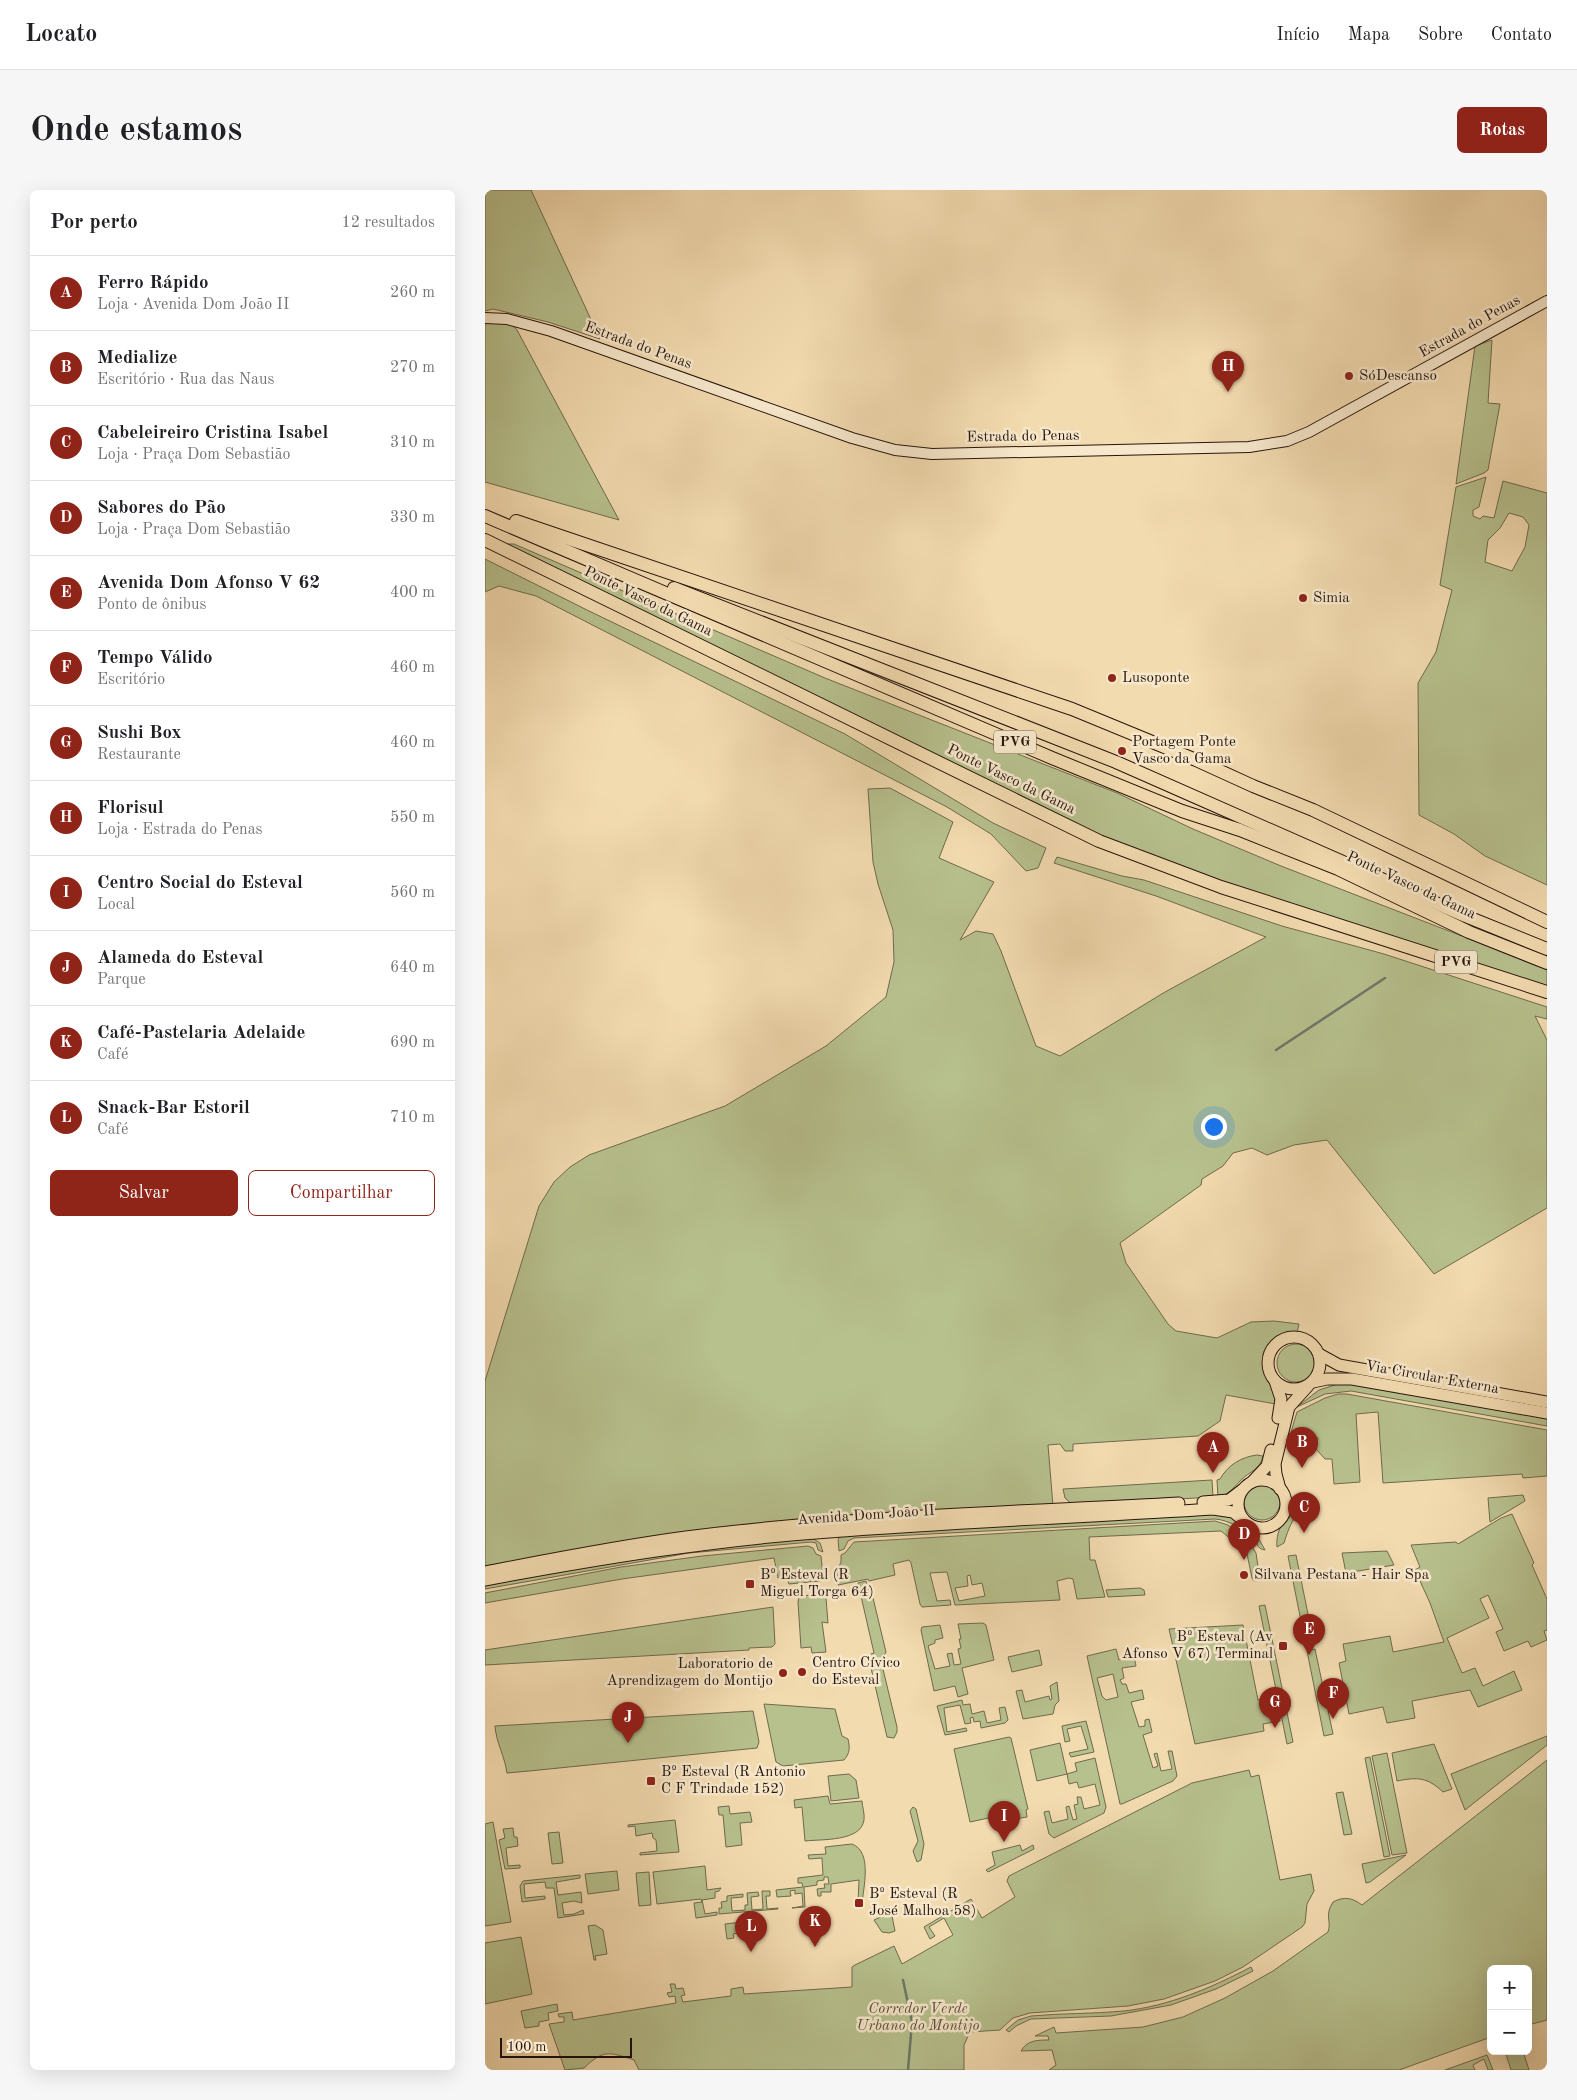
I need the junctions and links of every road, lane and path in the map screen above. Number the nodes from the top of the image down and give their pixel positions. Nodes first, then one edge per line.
1 (1547, 302) edge
2 (485, 318) edge
3 (485, 513) edge
4 (485, 540) edge
5 (1547, 922) edge
6 (1547, 949) edge
7 (1547, 963) edge
8 (1547, 992) edge
9 (1319, 1354) junction
10 (1275, 1381) junction
11 (1310, 1383) junction
12 (1547, 1402) edge
13 (1547, 1413) edge
14 (1253, 1482) junction
15 (1281, 1489) junction
16 (1242, 1490) junction
17 (1247, 1523) junction
18 (485, 1572) edge
19 (485, 1580) edge

1 - 2 street, Estrada do Penas
3 - 5 highway, Ponte Vasco da Gama
3 - 6 highway, Ponte Vasco da Gama / PVG
3 - 7 highway, Ponte Vasco da Gama / PVG
4 - 8 highway, Ponte Vasco da Gama / PVG
9 - 10 main road
9 - 11 main road
9 - 12 main road, Via Circular Externa
10 - 11 main road
10 - 14 main road
11 - 13 main road, Via Circular Externa
11 - 15 main road
14 - 15 main road
14 - 16 main road
15 - 17 main road
16 - 17 main road
16 - 18 main road, Avenida Dom João II
17 - 19 main road, Avenida Dom João II

